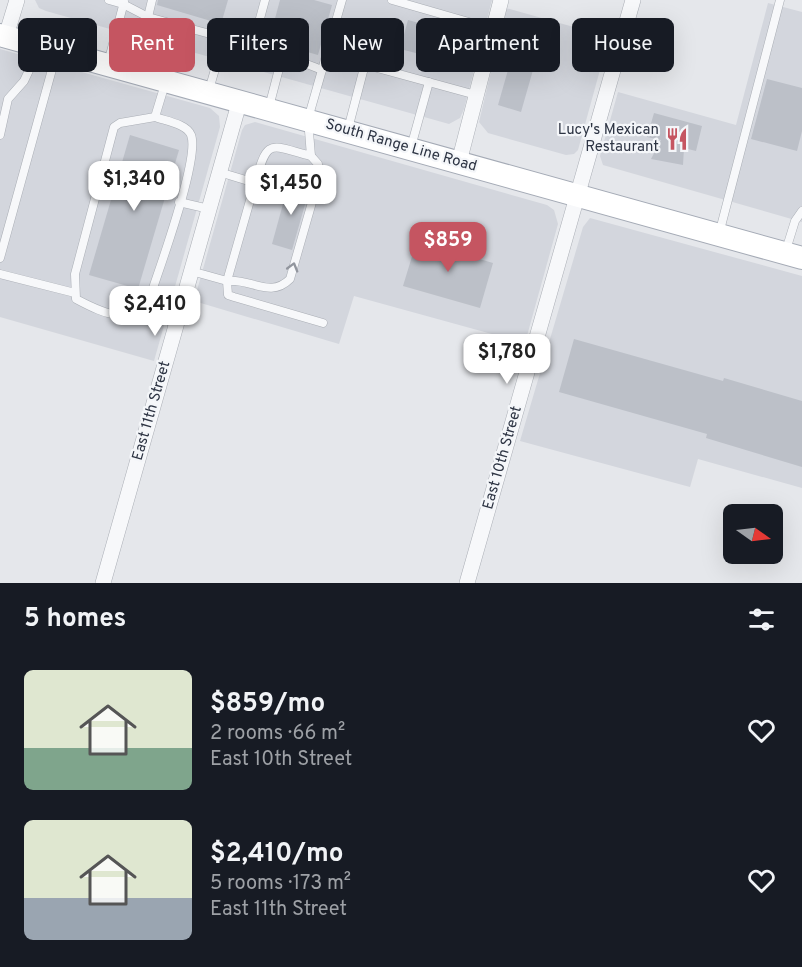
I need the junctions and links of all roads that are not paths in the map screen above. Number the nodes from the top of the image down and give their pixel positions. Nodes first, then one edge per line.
1 (17, 0) edge
2 (108, 0) edge
3 (152, 0) edge
4 (265, 0) edge
5 (342, 0) edge
6 (392, 0) edge
7 (501, 0) edge
8 (633, 0) edge
9 (780, 0) edge
10 (124, 2) edge
11 (148, 17) junction
12 (152, 18) edge
13 (260, 18) edge
14 (337, 18) edge
15 (455, 18) edge
16 (496, 18) edge
17 (3, 36) edge
18 (18, 40) edge
19 (97, 61) edge
20 (108, 64) junction
21 (321, 70) edge
22 (29, 72) edge
23 (43, 72) edge
24 (163, 72) edge
25 (215, 72) edge
26 (321, 72) edge
27 (362, 72) edge
28 (393, 72) edge
29 (482, 72) edge
30 (162, 79) junction
31 (429, 82) junction
32 (209, 92) junction
33 (476, 95) junction
34 (4, 98) edge
35 (240, 100) junction
36 (268, 108) junction
37 (155, 117) junction
38 (308, 119) junction
39 (348, 131) junction
40 (0, 135) edge
41 (410, 148) junction
42 (311, 156) junction
43 (459, 162) junction
44 (219, 172) junction
45 (255, 183) junction
46 (578, 195) junction
47 (180, 201) junction
48 (209, 209) junction
49 (802, 211) edge
50 (719, 235) junction
51 (793, 256) edge
52 (0, 258) edge
53 (191, 271) junction
54 (0, 274) edge
55 (227, 281) junction
56 (75, 294) junction
57 (141, 309) junction
58 (323, 323) dead end
59 (176, 324) junction
60 (103, 583) edge
61 (468, 583) edge

1 - 17 street
2 - 10 lane
3 - 11 lane
4 - 13 lane
5 - 14 lane
6 - 15 lane
7 - 16 street
8 - 46 street, East 10th Street
9 - 50 lane
10 - 11 lane
10 - 20 lane
11 - 12 lane
17 - 18 main road, South Range Line Road
19 - 20 main road, South Range Line Road
20 - 30 main road, South Range Line Road
21 - 36 lane
22 - 34 lane
23 - 52 lane
24 - 30 lane
25 - 32 lane
26 - 38 lane
27 - 39 lane
28 - 31 lane
29 - 33 street
30 - 32 main road, South Range Line Road
30 - 37 lane
31 - 33 lane
31 - 41 lane
32 - 35 main road, South Range Line Road
33 - 43 street
34 - 40 lane
35 - 36 main road, South Range Line Road
35 - 44 street, East 11th Street
36 - 38 main road, South Range Line Road
37 - 47 lane
37 - 56 lane
38 - 39 main road, South Range Line Road
38 - 42 lane
39 - 41 main road, South Range Line Road
41 - 43 main road, South Range Line Road
42 - 45 lane
55 -> 42 lane
43 - 46 main road, South Range Line Road
44 - 45 lane
44 - 48 street, East 11th Street
45 - 55 lane
46 - 50 main road, South Range Line Road
46 - 61 street, East 10th Street
47 - 48 lane
47 - 57 lane
48 - 53 street, East 11th Street
49 - 51 lane
50 - 51 main road, South Range Line Road
53 - 55 lane
53 - 59 street, East 11th Street
54 - 56 lane
55 - 58 lane
56 - 57 lane
57 - 59 lane
59 - 60 street, East 11th Street

